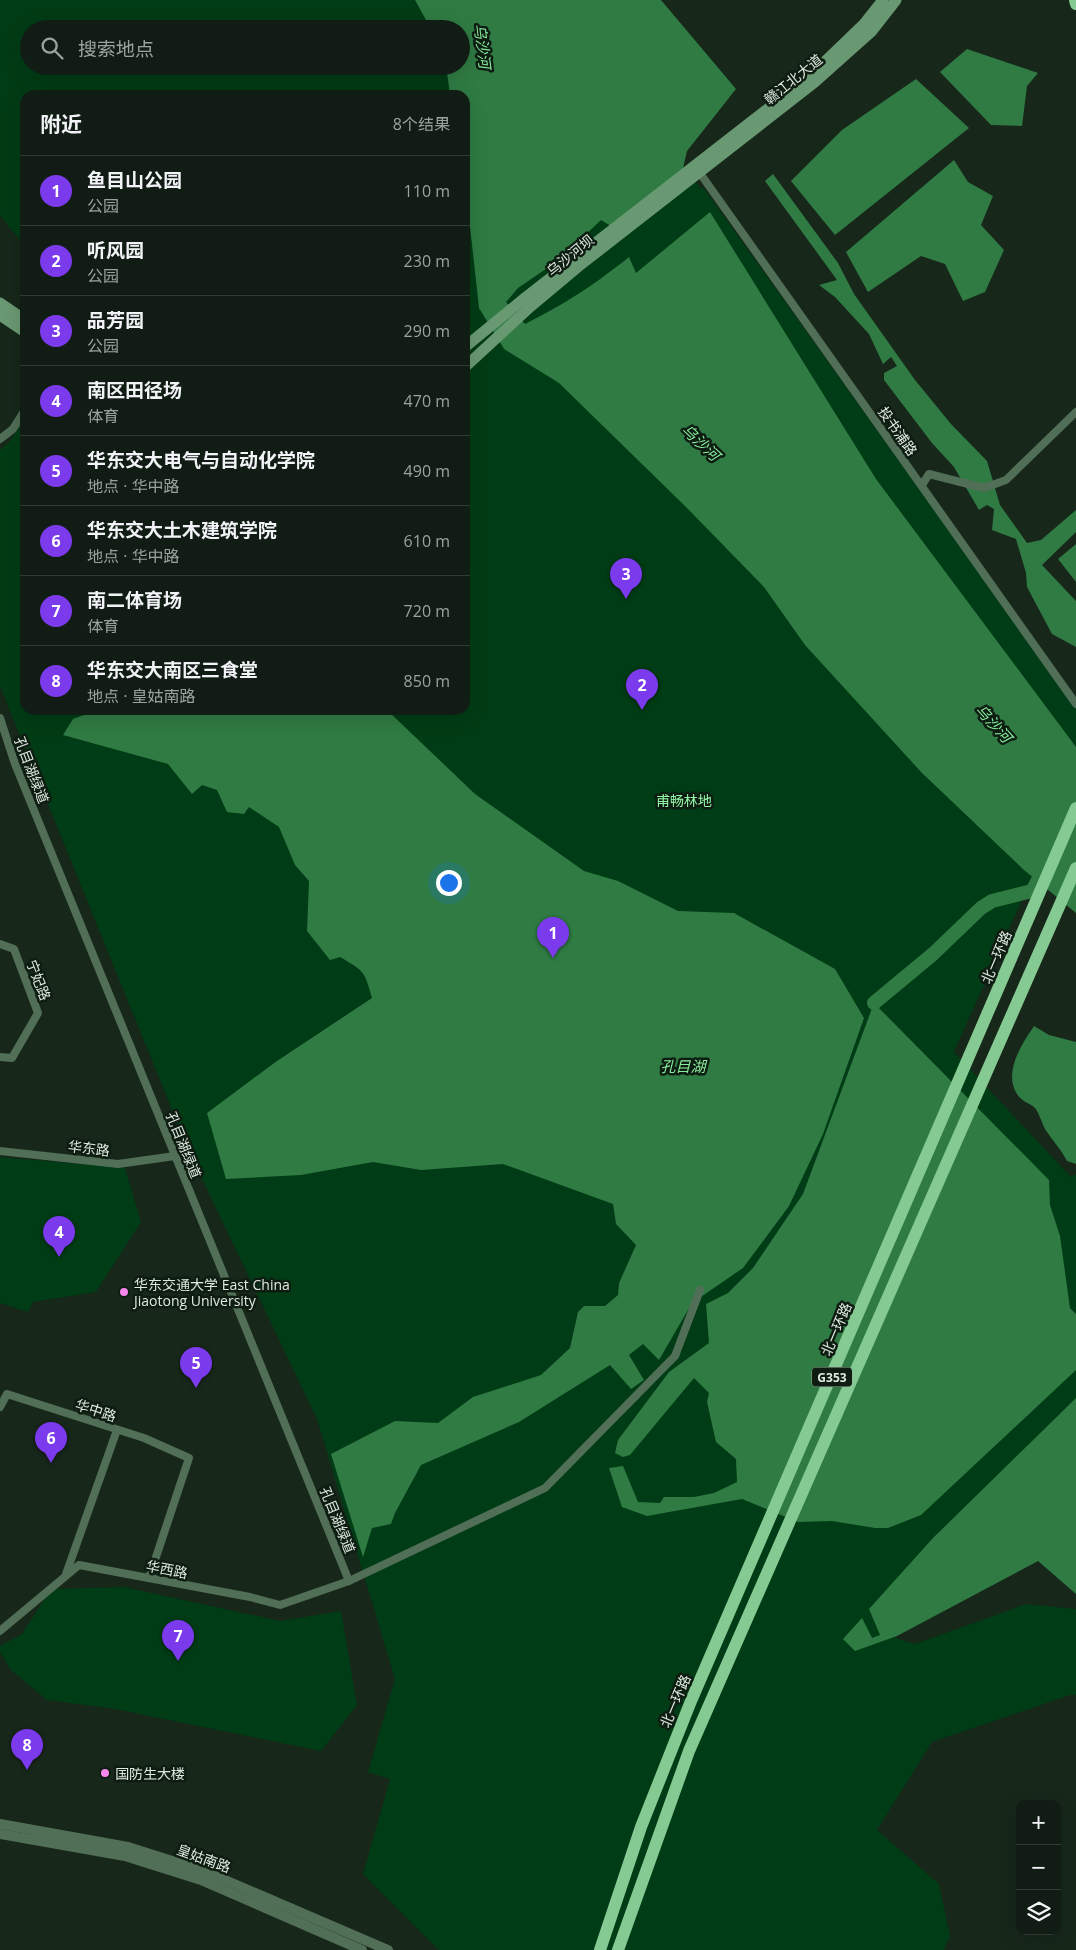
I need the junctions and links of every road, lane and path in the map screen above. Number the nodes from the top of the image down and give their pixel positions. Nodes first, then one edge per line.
1 (883, 0) edge
2 (896, 0) edge
3 (709, 154) joint
4 (697, 168) junction
5 (528, 302) junction
6 (0, 303) edge
7 (0, 315) edge
8 (20, 317) edge
9 (20, 329) edge
10 (470, 343) edge
11 (470, 362) edge
12 (1076, 412) edge
13 (20, 418) edge
14 (0, 438) edge
15 (922, 486) junction
16 (1076, 704) edge
17 (0, 718) edge
18 (1076, 808) edge
19 (1075, 871) edge
20 (0, 944) edge
21 (0, 1057) edge
22 (0, 1151) edge
23 (175, 1156) junction
24 (700, 1290) dead end
25 (0, 1406) edge
26 (117, 1430) junction
27 (66, 1576) junction
28 (149, 1578) junction
29 (349, 1581) junction
30 (0, 1631) edge
31 (0, 1824) edge
32 (0, 1834) edge
33 (362, 1950) edge
34 (388, 1950) edge
35 (600, 1950) edge
36 (618, 1950) edge

1 - 3 main road, 赣江北大道
2 - 4 main road, 赣江北大道
3 - 4 main road, 乌沙河坝
4 - 5 main road, 乌沙河坝
4 - 15 street, 投书浦路
5 - 10 main road, 乌沙河坝
5 - 11 main road, 乌沙河坝
6 - 8 main road
7 - 9 main road
12 - 15 street
13 - 14 street
15 - 16 street, 投书浦路
17 - 23 street, 孔目湖绿道
18 - 35 highway, 北一环路 / G353
19 - 36 highway, G353
20 - 21 street, 宁妃路
22 - 23 street, 华东路
23 - 29 street, 孔目湖绿道
24 - 29 street, 华西路
25 - 26 street, 华中路
26 - 27 street
26 - 28 street, 华中路
27 - 28 street, 华西路
27 - 30 street, 华西路
28 - 29 street, 华西路
31 - 34 street, 皇姑南路
32 - 33 street, 皇姑南路

